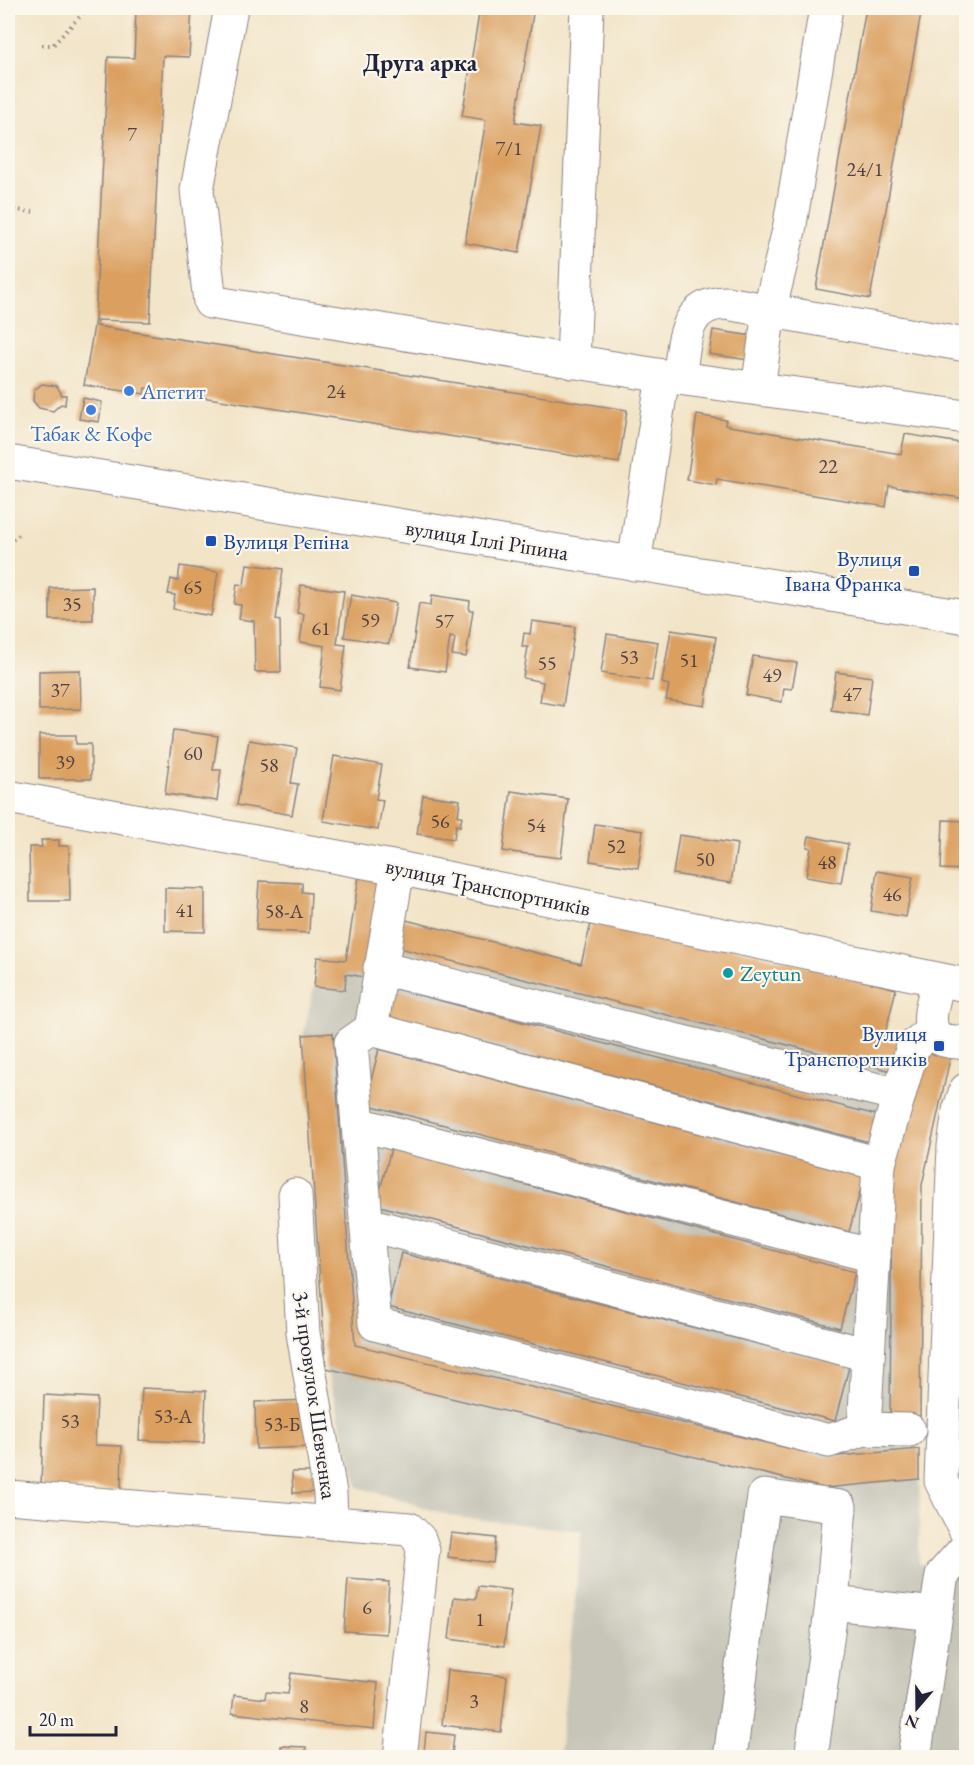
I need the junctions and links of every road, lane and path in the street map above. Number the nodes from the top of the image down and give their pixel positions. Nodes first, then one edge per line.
1 (88, 8) edge
2 (231, 8) edge
3 (587, 8) edge
4 (826, 8) edge
5 (42, 45) dead end
6 (8, 209) edge
7 (33, 212) dead end
8 (769, 312) junction
9 (966, 345) edge
10 (573, 362) junction
11 (671, 376) junction
12 (758, 388) junction
13 (966, 417) edge
14 (8, 462) edge
15 (81, 474) junction
16 (8, 481) edge
17 (19, 535) dead end
18 (8, 543) edge
19 (634, 564) junction
20 (966, 617) edge
21 (8, 797) edge
22 (398, 868) junction
23 (380, 968) junction
24 (952, 983) edge
25 (371, 1029) junction
26 (932, 1031) junction
27 (966, 1044) edge
28 (966, 1090) edge
29 (899, 1095) junction
30 (358, 1124) junction
31 (879, 1164) junction
32 (295, 1195) dead end
33 (367, 1224) junction
34 (874, 1256) junction
35 (868, 1355) junction
36 (864, 1429) junction
37 (909, 1430) dead end
38 (8, 1497) edge
39 (331, 1523) junction
40 (966, 1531) edge
41 (966, 1548) edge
42 (832, 1603) junction
43 (935, 1614) junction
44 (400, 1758) edge
45 (730, 1758) edge
46 (811, 1758) edge
47 (914, 1758) edge

1 - 5 path
2 - 10 street
3 - 10 street
4 - 8 street
6 - 7 path
8 - 9 street
8 - 11 street
8 - 12 street
10 - 11 street
11 - 12 street
11 - 19 street
12 - 13 street
14 - 15 street, вулиця Іллі Ріпина
15 - 16 street
15 - 19 street, вулиця Іллі Ріпина
17 - 18 path
19 - 20 street, вулиця Іллі Ріпина
21 - 22 street, вулиця Транспортників
22 - 23 street
22 - 24 street, вулиця Транспортників
23 - 25 street
23 - 29 street
24 - 26 street
25 - 30 street
25 - 31 street
26 - 27 street
26 - 29 street
28 - 40 street
29 - 31 street
30 - 33 street
30 - 34 street
31 - 34 street
32 - 39 street, 3-й провулок Шевченка
33 - 35 street
33 - 36 street
34 - 35 street
35 - 36 street
36 - 37 street
38 - 39 street, 3-й провулок Шевченка
39 - 44 street, 3-й провулок Шевченка
41 - 43 street
42 - 43 street
42 - 45 street
42 - 46 street
43 - 47 street

